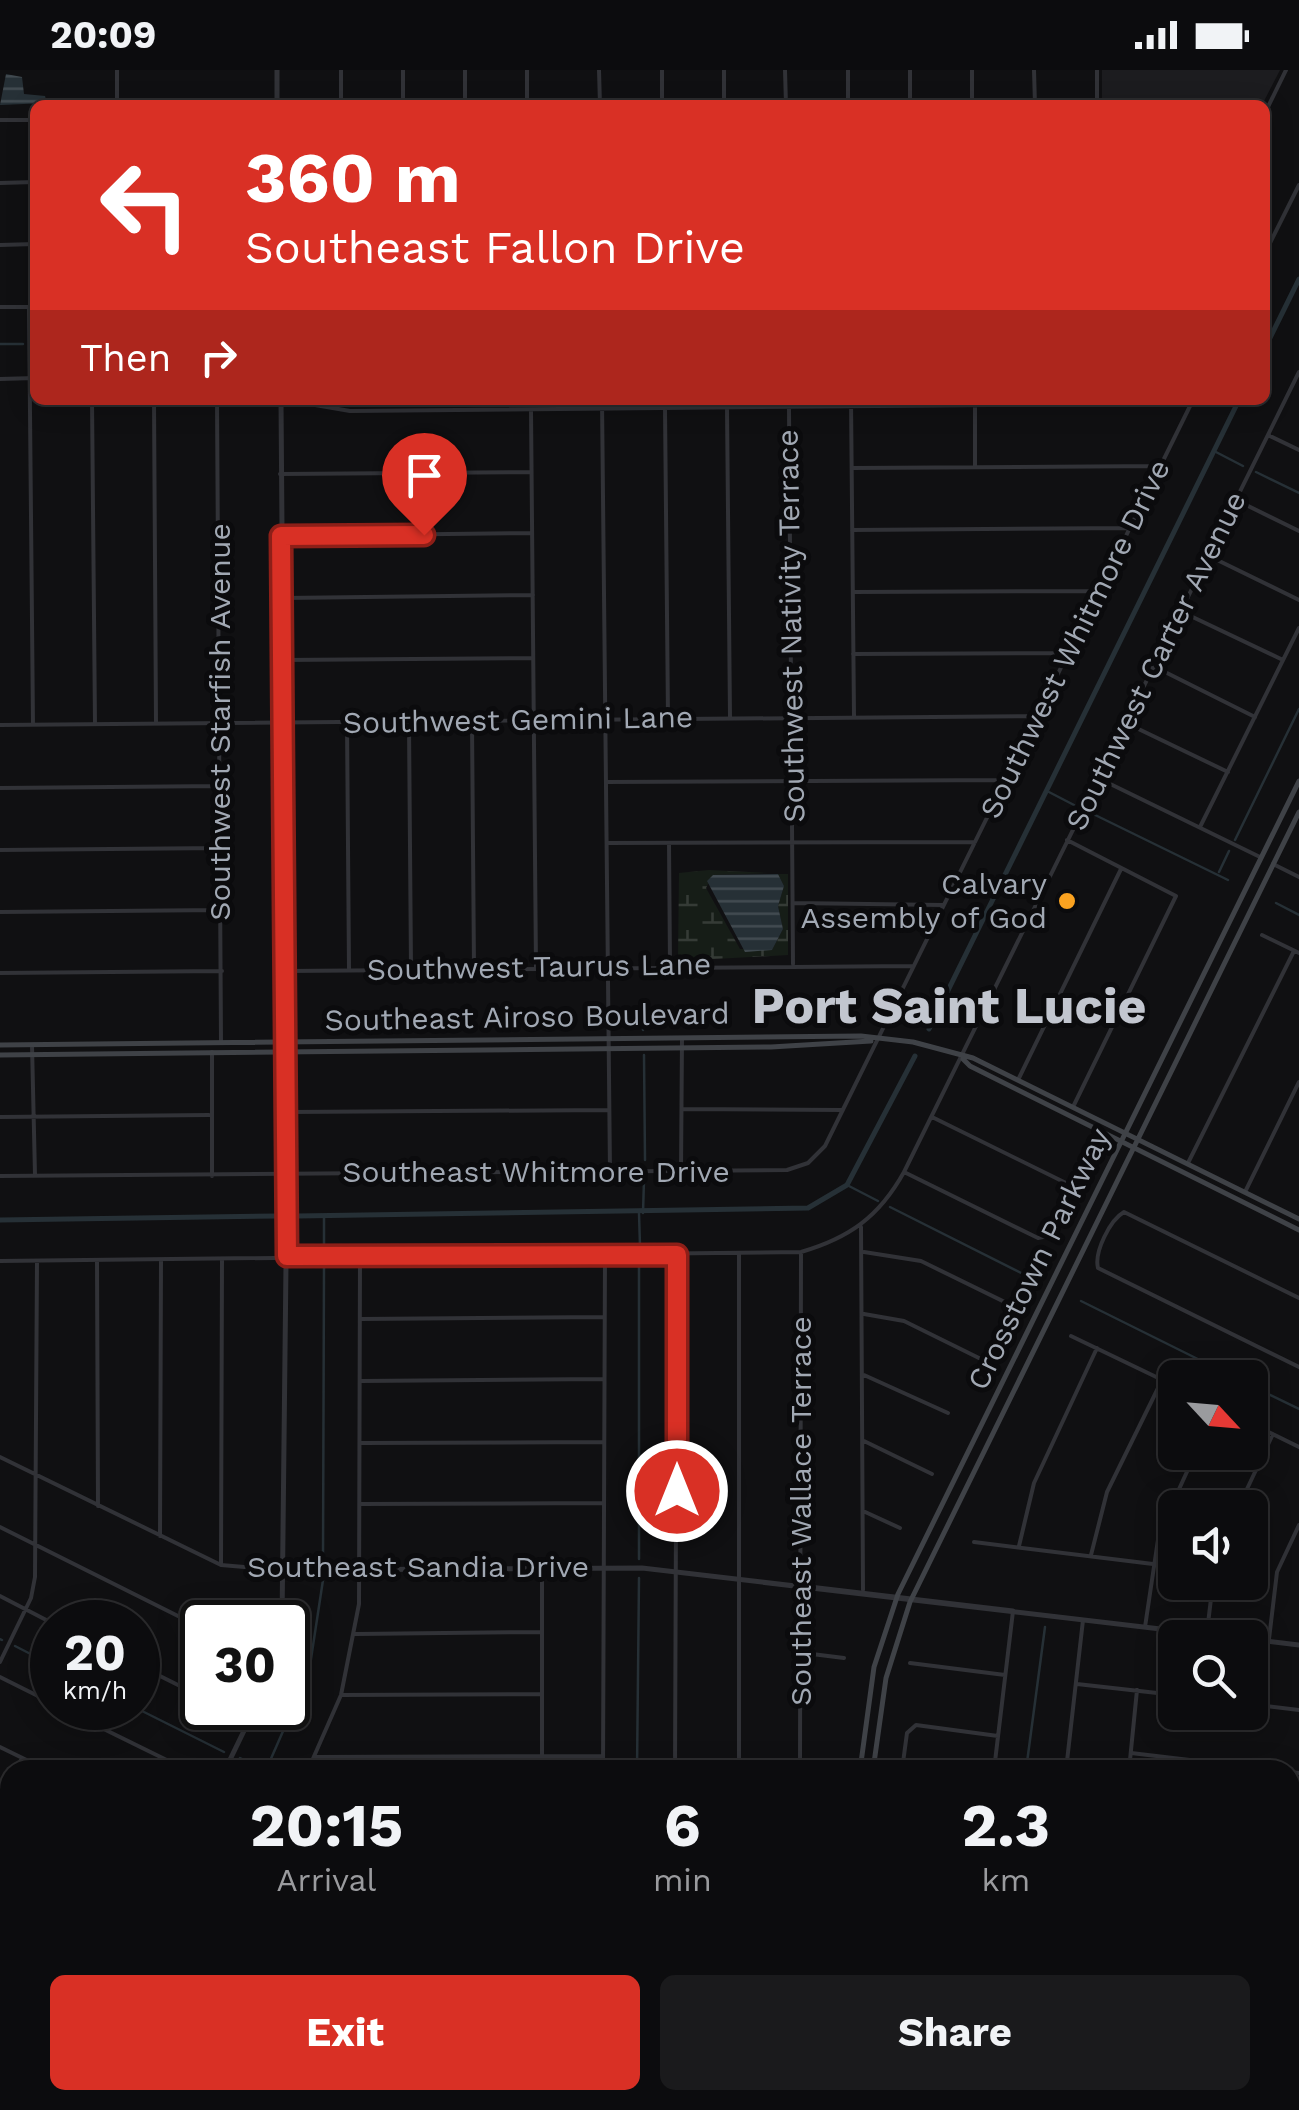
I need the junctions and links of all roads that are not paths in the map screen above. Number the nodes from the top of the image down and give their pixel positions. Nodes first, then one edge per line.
1 (117, 70) edge
2 (277, 70) edge
3 (341, 70) edge
4 (403, 70) edge
5 (465, 70) edge
6 (527, 70) edge
7 (600, 70) edge
8 (662, 70) edge
9 (724, 70) edge
10 (786, 70) edge
11 (848, 70) edge
12 (910, 70) edge
13 (972, 70) edge
14 (1034, 70) edge
15 (1096, 70) edge
16 (1286, 70) edge
17 (117, 100) edge
18 (277, 100) edge
19 (342, 100) edge
20 (404, 100) edge
21 (465, 100) edge
22 (528, 100) edge
23 (600, 100) edge
24 (662, 100) edge
25 (724, 100) edge
26 (786, 100) edge
27 (848, 100) edge
28 (910, 100) edge
29 (972, 100) edge
30 (1035, 100) edge
31 (1097, 100) edge
32 (1270, 103) edge
33 (0, 120) edge
34 (30, 120) edge
35 (0, 182) edge
36 (30, 182) edge
37 (1299, 184) edge
38 (1270, 243) edge
39 (0, 244) edge
40 (30, 244) edge
41 (0, 307) edge
42 (30, 307) edge
43 (1299, 372) edge
44 (30, 378) edge
45 (0, 379) edge
46 (1297, 380) edge
47 (32, 405) edge
48 (92, 405) edge
49 (154, 405) edge
50 (217, 405) edge
51 (284, 405) edge
52 (314, 405) edge
53 (602, 405) edge
54 (820, 405) edge
55 (851, 405) edge
56 (975, 405) edge
57 (1191, 405) edge
58 (789, 407) junction
59 (665, 408) junction
60 (727, 408) junction
61 (602, 409) junction
62 (532, 410) junction
63 (1268, 435) junction
64 (1299, 450) edge
65 (1161, 466) junction
66 (975, 467) junction
67 (852, 468) junction
68 (531, 472) junction
69 (280, 474) junction
70 (1236, 500) junction
71 (1130, 528) junction
72 (852, 530) junction
73 (1299, 530) edge
74 (532, 534) junction
75 (281, 536) junction
76 (1208, 555) junction
77 (1098, 591) junction
78 (853, 592) junction
79 (533, 596) junction
80 (282, 598) junction
81 (1299, 600) edge
82 (1180, 611) junction
83 (1299, 628) edge
84 (1068, 653) junction
85 (853, 654) junction
86 (532, 658) junction
87 (283, 660) junction
88 (1283, 660) junction
89 (1153, 666) junction
90 (854, 716) junction
91 (1036, 716) junction
92 (730, 717) junction
93 (1255, 717) junction
94 (668, 718) junction
95 (790, 718) junction
96 (605, 719) junction
97 (534, 720) junction
98 (472, 721) junction
99 (283, 722) junction
100 (347, 722) junction
101 (409, 722) junction
102 (156, 723) junction
103 (220, 723) junction
104 (1126, 723) junction
105 (34, 724) junction
106 (95, 724) junction
107 (0, 725) edge
108 (1228, 772) junction
109 (1098, 778) junction
110 (791, 779) junction
111 (1006, 780) junction
112 (1299, 781) edge
113 (606, 782) junction
114 (220, 786) junction
115 (0, 788) edge
116 (1299, 812) edge
117 (1200, 828) junction
118 (1067, 840) junction
119 (793, 842) junction
120 (975, 842) junction
121 (669, 843) junction
122 (607, 844) junction
123 (220, 848) junction
124 (0, 850) edge
125 (1261, 857) junction
126 (1273, 864) junction
127 (1122, 867) junction
128 (1299, 877) edge
129 (794, 903) junction
130 (943, 905) junction
131 (221, 910) junction
132 (0, 912) edge
133 (1262, 935) dead end
134 (1296, 952) edge
135 (793, 964) junction
136 (670, 966) junction
137 (913, 966) junction
138 (608, 967) junction
139 (474, 968) junction
140 (536, 968) junction
141 (349, 969) junction
142 (411, 969) junction
143 (286, 970) junction
144 (222, 971) junction
145 (0, 974) edge
146 (609, 1037) junction
147 (682, 1038) junction
148 (875, 1040) junction
149 (286, 1042) junction
150 (221, 1043) junction
151 (0, 1045) edge
152 (32, 1045) junction
153 (609, 1048) junction
154 (682, 1048) junction
155 (212, 1052) junction
156 (286, 1052) junction
157 (32, 1054) junction
158 (0, 1055) edge
159 (962, 1058) junction
160 (1018, 1080) junction
161 (1299, 1082) edge
162 (1073, 1107) junction
163 (682, 1109) junction
164 (609, 1110) junction
165 (843, 1110) junction
166 (286, 1112) junction
167 (209, 1114) junction
168 (34, 1116) junction
169 (931, 1116) junction
170 (0, 1117) edge
171 (1126, 1133) junction
172 (1138, 1139) junction
173 (1121, 1142) junction
174 (1134, 1148) junction
175 (1188, 1164) junction
176 (610, 1172) junction
177 (681, 1172) junction
178 (904, 1172) junction
179 (287, 1174) junction
180 (0, 1176) edge
181 (35, 1176) junction
182 (212, 1176) junction
183 (1244, 1192) junction
184 (1298, 1225) edge
185 (861, 1228) junction
186 (801, 1252) junction
187 (864, 1252) junction
188 (738, 1254) junction
189 (605, 1255) junction
190 (677, 1255) junction
191 (287, 1256) junction
192 (360, 1258) junction
193 (97, 1260) junction
194 (222, 1260) junction
195 (0, 1261) edge
196 (161, 1261) junction
197 (38, 1262) junction
198 (1299, 1298) edge
199 (1021, 1310) dead end
200 (864, 1314) junction
201 (604, 1317) junction
202 (361, 1319) junction
203 (1071, 1336) dead end
204 (1097, 1348) junction
205 (987, 1362) dead end
206 (1299, 1366) edge
207 (864, 1376) junction
208 (1158, 1378) edge
209 (604, 1379) junction
210 (360, 1381) junction
211 (1158, 1388) edge
212 (948, 1413) dead end
213 (1268, 1431) edge
214 (1274, 1434) junction
215 (863, 1441) junction
216 (604, 1442) junction
217 (361, 1443) junction
218 (1299, 1447) edge
219 (0, 1457) edge
220 (1188, 1470) edge
221 (932, 1474) dead end
222 (38, 1476) junction
223 (1247, 1490) edge
224 (604, 1502) junction
225 (360, 1504) junction
226 (98, 1506) junction
227 (863, 1511) junction
228 (1299, 1525) edge
229 (0, 1527) edge
230 (900, 1528) dead end
231 (160, 1537) junction
232 (974, 1542) dead end
233 (36, 1545) junction
234 (1019, 1546) junction
235 (1090, 1555) junction
236 (1154, 1564) junction
237 (222, 1566) junction
238 (604, 1566) junction
239 (542, 1568) junction
240 (286, 1570) junction
241 (360, 1570) junction
242 (677, 1570) junction
243 (740, 1578) junction
244 (800, 1586) junction
245 (863, 1590) junction
246 (0, 1596) edge
247 (897, 1597) junction
248 (911, 1599) junction
249 (284, 1600) edge
250 (26, 1610) junction
251 (1012, 1611) junction
252 (30, 1612) edge
253 (180, 1617) edge
254 (1083, 1620) junction
255 (1145, 1627) junction
256 (1158, 1628) edge
257 (541, 1632) junction
258 (356, 1634) junction
259 (1268, 1641) joint
260 (1299, 1645) edge
261 (802, 1653) junction
262 (844, 1658) dead end
263 (0, 1662) edge
264 (910, 1663) dead end
265 (1005, 1674) junction
266 (0, 1677) edge
267 (1077, 1684) junction
268 (1138, 1690) junction
269 (30, 1692) edge
270 (1158, 1693) edge
271 (541, 1694) junction
272 (342, 1695) junction
273 (1268, 1706) edge
274 (1299, 1710) edge
275 (105, 1730) edge
276 (244, 1730) edge
277 (998, 1736) junction
278 (0, 1746) edge
279 (1131, 1753) junction
280 (542, 1756) junction
281 (603, 1756) junction
282 (22, 1758) joint
283 (315, 1758) joint
284 (26, 1760) edge
285 (166, 1760) edge
286 (230, 1760) edge
287 (603, 1760) edge
288 (676, 1760) edge
289 (739, 1760) edge
290 (800, 1760) edge
291 (861, 1760) edge
292 (875, 1760) edge
293 (904, 1760) edge
294 (995, 1760) edge
295 (1067, 1760) edge
296 (1130, 1760) edge
297 (1190, 1760) edge

1 - 17 street
2 - 18 street
3 - 19 street
4 - 20 street
5 - 21 street
6 - 22 street
7 - 23 street
8 - 24 street
9 - 25 street
10 - 26 street
11 - 27 street
12 - 28 street
13 - 29 street
14 - 30 street
15 - 31 street
16 - 32 street
33 - 34 street
35 - 36 street
37 - 38 street
39 - 40 street
41 - 42 street
43 - 46 street, Southwest Carter Avenue
44 - 45 street
46 - 63 street, Southwest Carter Avenue
47 - 105 street
48 - 106 street
49 - 102 street
50 - 103 street, Southwest Starfish Avenue
51 - 69 street
52 - 62 street
53 - 61 street
54 - 58 street
55 - 67 street
56 - 66 street
57 - 65 street, Southwest Whitmore Drive
58 - 60 street
58 - 95 street, Southwest Nativity Terrace
59 - 60 street
59 - 61 street
59 - 94 street
60 - 92 street
61 - 62 street
61 - 96 street
62 - 68 street
63 - 64 street
63 - 70 street, Southwest Carter Avenue
65 - 66 street
65 - 71 street, Southwest Whitmore Drive
66 - 67 street
67 - 72 street
68 - 69 street
68 - 74 street
69 - 75 street
70 - 73 street
70 - 76 street, Southwest Carter Avenue
71 - 72 street
71 - 77 street, Southwest Whitmore Drive
72 - 78 street
74 - 75 street
74 - 79 street
75 - 80 street
76 - 81 street
76 - 82 street, Southwest Carter Avenue
77 - 78 street
77 - 84 street, Southwest Whitmore Drive
78 - 85 street
79 - 80 street
79 - 86 street
80 - 87 street
82 - 88 street
82 - 89 street, Southwest Carter Avenue
83 - 88 street
84 - 85 street
84 - 91 street, Southwest Whitmore Drive
85 - 90 street
86 - 87 street
86 - 97 street
87 - 99 street
88 - 93 street
89 - 93 street
89 - 104 street, Southwest Carter Avenue
90 - 91 street, Southwest Gemini Lane
90 - 95 street, Southwest Gemini Lane
91 - 111 street, Southwest Whitmore Drive
92 - 94 street, Southwest Gemini Lane
92 - 95 street, Southwest Gemini Lane
93 - 108 street
94 - 96 street, Southwest Gemini Lane
95 - 110 street, Southwest Nativity Terrace
96 - 97 street, Southwest Gemini Lane
96 - 113 street
97 - 98 street, Southwest Gemini Lane
97 - 140 street
98 - 101 street, Southwest Gemini Lane
98 - 139 street
99 - 100 street, Southwest Gemini Lane
99 - 103 street, Southwest Gemini Lane
99 - 143 street
100 - 101 street, Southwest Gemini Lane
100 - 141 street
101 - 142 street
102 - 103 street, Southwest Gemini Lane
102 - 106 street, Southwest Gemini Lane
103 - 114 street, Southwest Starfish Avenue
104 - 108 street
104 - 109 street, Southwest Carter Avenue
105 - 106 street, Southwest Gemini Lane
105 - 107 street, Southwest Gemini Lane
108 - 117 street
109 - 117 street
109 - 118 street, Southwest Carter Avenue
110 - 111 street
110 - 113 street
110 - 119 street, Southwest Nativity Terrace
111 - 120 street, Southwest Whitmore Drive
112 - 125 main road, Crosstown Parkway
113 - 122 street
114 - 115 street
114 - 123 street, Southwest Starfish Avenue
116 - 126 main road, Crosstown Parkway
117 - 125 street
118 - 127 street
118 - 159 street, Southwest Carter Avenue
119 - 120 street
119 - 121 street
119 - 129 street, Southwest Nativity Terrace
120 - 130 street, Southwest Whitmore Drive
121 - 122 street
121 - 136 street
122 - 138 street
123 - 124 street
123 - 131 street, Southwest Starfish Avenue
125 - 171 main road, Crosstown Parkway
126 - 128 street
126 - 172 main road, Crosstown Parkway
127 - 160 street
127 - 162 street
129 - 130 street
129 - 135 street, Southwest Nativity Terrace
130 - 137 street, Southwest Whitmore Drive
131 - 132 street
131 - 144 street, Southwest Starfish Avenue
133 - 134 street
134 - 175 street
135 - 136 street, Southwest Taurus Lane
135 - 137 street, Southwest Taurus Lane
136 - 138 street, Southwest Taurus Lane
137 - 148 street, Southwest Whitmore Drive
138 - 140 street, Southwest Taurus Lane
138 - 146 street
139 - 140 street, Southwest Taurus Lane
139 - 142 street, Southwest Taurus Lane
141 - 142 street, Southwest Taurus Lane
141 - 143 street, Southwest Taurus Lane
143 - 149 street
144 - 145 street
144 - 150 street, Southwest Starfish Avenue
146 - 147 main road, Southeast Airoso Boulevard
146 - 149 main road, Southeast Airoso Boulevard
146 - 153 street
147 - 148 main road, Southeast Airoso Boulevard
147 - 154 street
148 - 154 main road, Southeast Airoso Boulevard
148 - 159 main road, Southeast Airoso Boulevard
148 - 165 street, Southeast Whitmore Drive
149 - 150 main road, Southeast Airoso Boulevard
149 - 156 street
150 - 152 main road, Southeast Airoso Boulevard
151 - 152 main road, Southeast Airoso Boulevard
152 - 157 street
153 - 154 main road, Southeast Airoso Boulevard
153 - 156 main road, Southeast Airoso Boulevard
153 - 164 street
154 - 163 street
155 - 156 main road, Southeast Airoso Boulevard
155 - 157 main road, Southeast Airoso Boulevard
155 - 167 street
156 - 166 street
157 - 158 main road, Southeast Airoso Boulevard
157 - 168 street
159 - 160 main road, Southeast Airoso Boulevard
159 - 169 street, Southwest Carter Avenue
159 - 173 main road, Southeast Airoso Boulevard
160 - 162 main road, Southeast Airoso Boulevard
161 - 183 street
162 - 171 main road, Southeast Airoso Boulevard
163 - 165 street
163 - 177 street
164 - 166 street
164 - 176 street
165 - 177 street, Southeast Whitmore Drive
166 - 179 street
167 - 168 street
167 - 182 street
168 - 170 street
168 - 181 street
169 - 178 street, Southwest Carter Avenue
169 - 178 street
171 - 172 main road, Southeast Airoso Boulevard
171 - 173 main road, Crosstown Parkway
172 - 174 main road, Crosstown Parkway
172 - 175 main road, Southeast Airoso Boulevard
173 - 174 main road, Southeast Airoso Boulevard
173 - 247 main road, Crosstown Parkway
174 - 184 main road, Southeast Airoso Boulevard
174 - 248 main road, Crosstown Parkway
175 - 183 main road, Southeast Airoso Boulevard
176 - 177 street, Southeast Whitmore Drive
176 - 179 street, Southeast Whitmore Drive
178 - 185 street, Southwest Carter Avenue
179 - 182 street, Southeast Whitmore Drive
179 - 191 street
180 - 181 street, Southeast Whitmore Drive
181 - 182 street, Southeast Whitmore Drive
183 - 184 main road, Southeast Airoso Boulevard
185 - 186 street
185 - 187 street
186 - 188 street
186 - 244 street, Southeast Wallace Terrace
187 - 199 street
187 - 200 street
188 - 190 street
188 - 243 street
189 - 190 street
189 - 192 street
189 - 201 street
190 - 242 street
191 - 192 street
191 - 194 street
191 - 240 street
192 - 202 street
193 - 196 street
193 - 197 street
193 - 226 street
194 - 196 street
194 - 237 street
195 - 197 street
196 - 231 street
197 - 222 street
198 - 206 street
200 - 205 street
200 - 207 street
201 - 202 street
201 - 209 street
202 - 210 street
203 - 204 street
204 - 208 street
204 - 234 street
207 - 212 street
207 - 215 street
209 - 210 street
209 - 216 street
210 - 217 street
211 - 235 street
213 - 214 street
214 - 218 street
214 - 223 street
215 - 221 street
215 - 227 street
216 - 217 street
216 - 224 street
217 - 225 street
219 - 222 street, Southeast Sandia Drive
220 - 236 street
222 - 226 street, Southeast Sandia Drive
222 - 233 street
224 - 225 street
224 - 238 street
225 - 241 street
226 - 231 street, Southeast Sandia Drive
227 - 230 street
227 - 245 street
228 - 259 street
229 - 233 street
231 - 237 street, Southeast Sandia Drive
232 - 234 street
233 - 250 street
233 - 253 street
234 - 235 street
235 - 236 street
236 - 255 street
237 - 240 street, Southeast Sandia Drive
238 - 239 street, Southeast Sandia Drive
238 - 242 street, Southeast Sandia Drive
238 - 281 street
239 - 241 street, Southeast Sandia Drive
239 - 257 street
240 - 241 street, Southeast Sandia Drive
240 - 249 street
241 - 258 street
242 - 243 street, Southeast Sandia Drive
242 - 288 street
243 - 244 street, Southeast Sandia Drive
243 - 289 street
244 - 245 street, Southeast Sandia Drive
244 - 247 street, Southeast Sandia Drive
244 - 261 street, Southeast Wallace Terrace
245 - 247 street, Southeast Sandia Drive
246 - 250 street
247 - 248 street, Southeast Sandia Drive
247 - 291 main road, Crosstown Parkway
248 - 251 street, Southeast Sandia Drive
248 - 292 main road, Crosstown Parkway
250 - 252 street
250 - 263 street
251 - 254 street, Southeast Sandia Drive
251 - 265 street
254 - 255 street, Southeast Sandia Drive
254 - 267 street
255 - 256 street, Southeast Sandia Drive
257 - 258 street
257 - 271 street
258 - 272 street
259 - 260 street
261 - 262 street
261 - 290 street, Southeast Wallace Terrace
264 - 265 street
265 - 277 street
266 - 269 street
267 - 268 street
267 - 295 street
268 - 270 street
268 - 279 street
271 - 272 street
271 - 280 street
272 - 283 street
273 - 274 street
275 - 285 street
276 - 286 street
277 - 293 street
277 - 294 street
278 - 282 street
279 - 296 street
279 - 297 street
280 - 281 street
280 - 283 street
281 - 287 street
282 - 284 street

